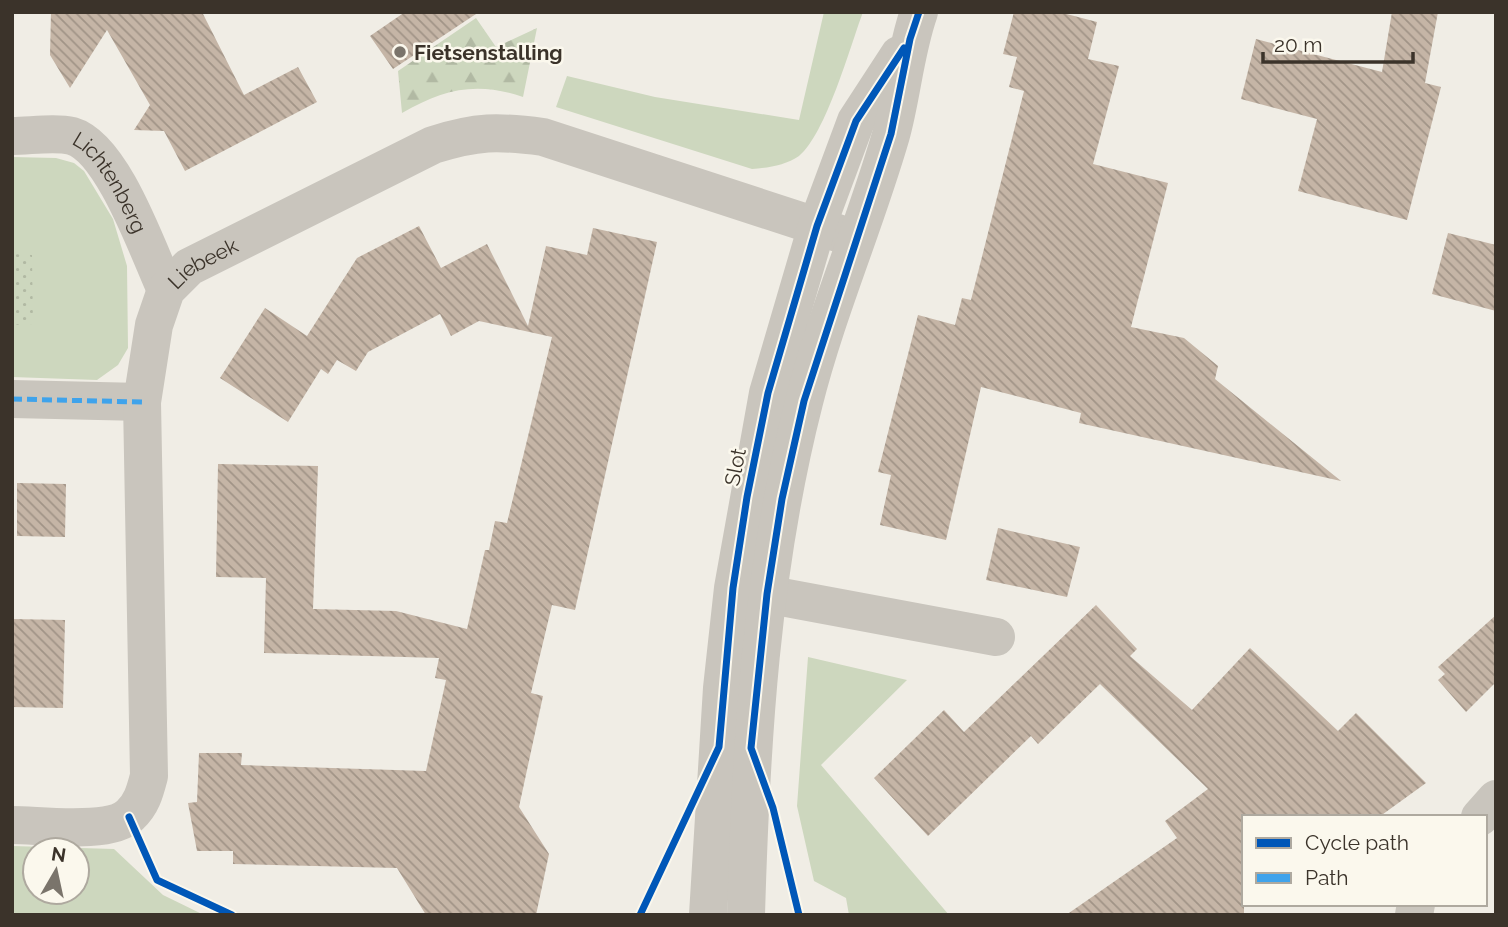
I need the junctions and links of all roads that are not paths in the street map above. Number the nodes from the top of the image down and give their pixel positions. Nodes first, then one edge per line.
1 (915, 26) edge
2 (12, 136) edge
3 (817, 226) junction
4 (856, 239) junction
5 (166, 290) junction
6 (12, 399) edge
7 (142, 402) junction
8 (750, 591) junction
9 (996, 637) dead end
10 (1496, 799) edge
11 (1482, 815) edge
12 (12, 825) edge
13 (708, 915) edge
14 (746, 915) edge

1 - 3 street, Slot
1 - 4 street, Slot
2 - 5 street, Lichtenberg
3 - 4 street, Liebeek
3 - 5 street, Liebeek
3 - 8 street, Slot
4 - 8 street, Slot
5 - 7 street, Liebeek
6 - 7 street
7 - 12 street, Liebeek
8 - 9 street
8 - 13 street, Slot
8 - 14 street, Slot
10 - 11 street

